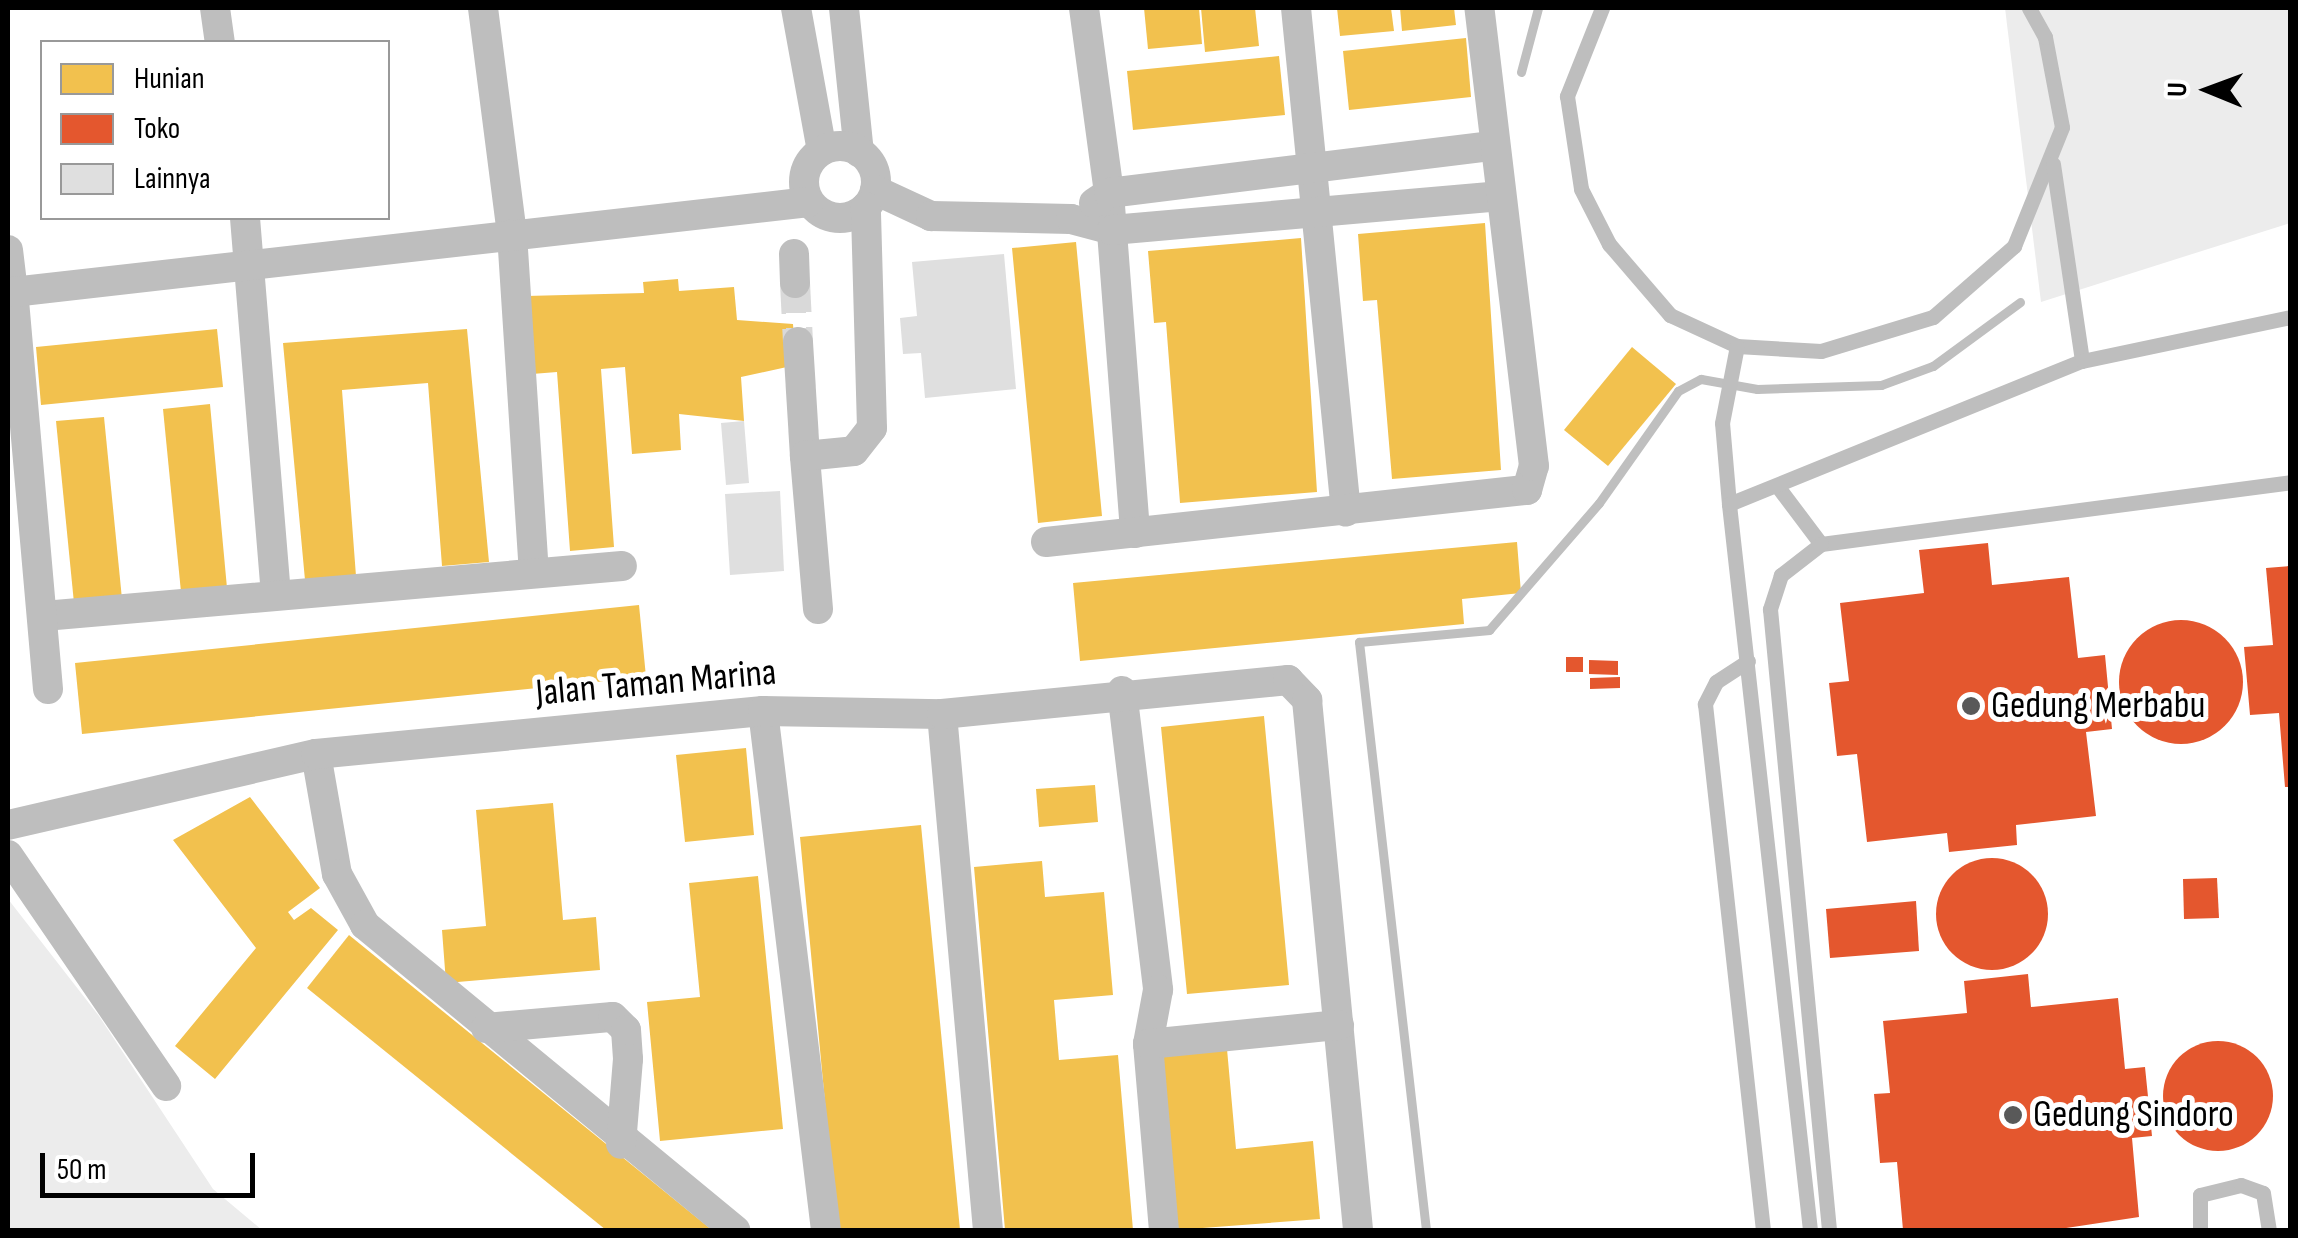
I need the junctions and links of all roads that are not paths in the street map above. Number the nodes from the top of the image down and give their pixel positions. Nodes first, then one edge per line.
1 (215, 8) edge
2 (484, 8) edge
3 (796, 8) edge
4 (844, 8) edge
5 (1084, 8) edge
6 (1296, 8) edge
7 (1479, 8) edge
8 (1602, 8) edge
9 (2028, 8) edge
10 (220, 40) edge
11 (1492, 146) junction
12 (822, 151) junction
13 (859, 152) junction
14 (2053, 164) junction
15 (1310, 171) junction
16 (1109, 193) junction
17 (1499, 196) junction
18 (871, 198) junction
19 (810, 202) junction
20 (1314, 212) junction
21 (1071, 219) junction
22 (245, 220) edge
23 (1112, 230) junction
24 (512, 234) junction
25 (8, 250) edge
26 (252, 264) junction
27 (13, 292) junction
28 (2290, 317) edge
29 (798, 342) tunnel mouth
30 (1738, 346) junction
31 (2082, 361) junction
32 (805, 456) junction
33 (2290, 482) edge
34 (1778, 487) junction
35 (1729, 504) junction
36 (1346, 512) junction
37 (1135, 533) junction
38 (1046, 542) dead end
39 (1821, 544) junction
40 (622, 566) dead end
41 (534, 570) junction
42 (276, 593) junction
43 (818, 609) dead end
44 (44, 616) junction
45 (1748, 661) junction
46 (48, 690) dead end
47 (1122, 690) junction
48 (763, 710) junction
49 (942, 714) junction
50 (316, 754) junction
51 (8, 825) edge
52 (8, 855) edge
53 (1339, 1025) junction
54 (486, 1028) junction
55 (1148, 1044) junction
56 (166, 1086) dead end
57 (621, 1144) junction
58 (735, 1230) edge
59 (826, 1230) edge
60 (988, 1230) edge
61 (1164, 1230) edge
62 (1358, 1230) edge
63 (1764, 1230) edge
64 (1810, 1230) edge
65 (1828, 1230) edge
66 (2200, 1230) edge
67 (2269, 1230) edge

1 - 10 street
2 - 24 street
3 - 12 street
4 - 13 street
5 - 16 street
6 - 15 street
7 - 11 street
8 - 30 lane
9 - 14 lane
11 - 15 street
11 - 17 street
12 - 13 street
12 - 19 street
13 - 18 street
14 - 30 lane
14 - 31 lane
15 - 16 street
15 - 20 street
16 - 21 street
16 - 23 street
17 - 20 street
17 - 36 street
18 - 19 street
18 - 21 street
18 - 32 street
19 - 24 street
20 - 23 street
20 - 36 street
21 - 23 street
22 - 26 street
23 - 37 street
24 - 26 street
24 - 41 street
25 - 27 street
26 - 27 street
26 - 42 street
27 - 44 street
28 - 31 lane
29 - 32 street
30 - 35 lane
31 - 34 lane
32 - 43 street
33 - 39 lane
34 - 35 lane
34 - 39 lane
35 - 45 lane
36 - 37 street
37 - 38 street
39 - 65 lane
40 - 41 street
41 - 42 street
42 - 44 street
44 - 46 street
45 - 63 lane
45 - 64 lane
47 - 49 street, Jalan Taman Marina
47 - 53 street, Jalan Taman Marina
47 - 55 street
48 - 49 street, Jalan Taman Marina
48 - 50 street, Jalan Taman Marina
48 - 59 street
49 - 60 street
50 - 51 street, Jalan Taman Marina
50 - 54 street
52 - 56 street
53 - 55 street
53 - 62 street
54 - 57 street
54 - 57 street
55 - 61 street
57 - 58 street
66 - 67 lane

